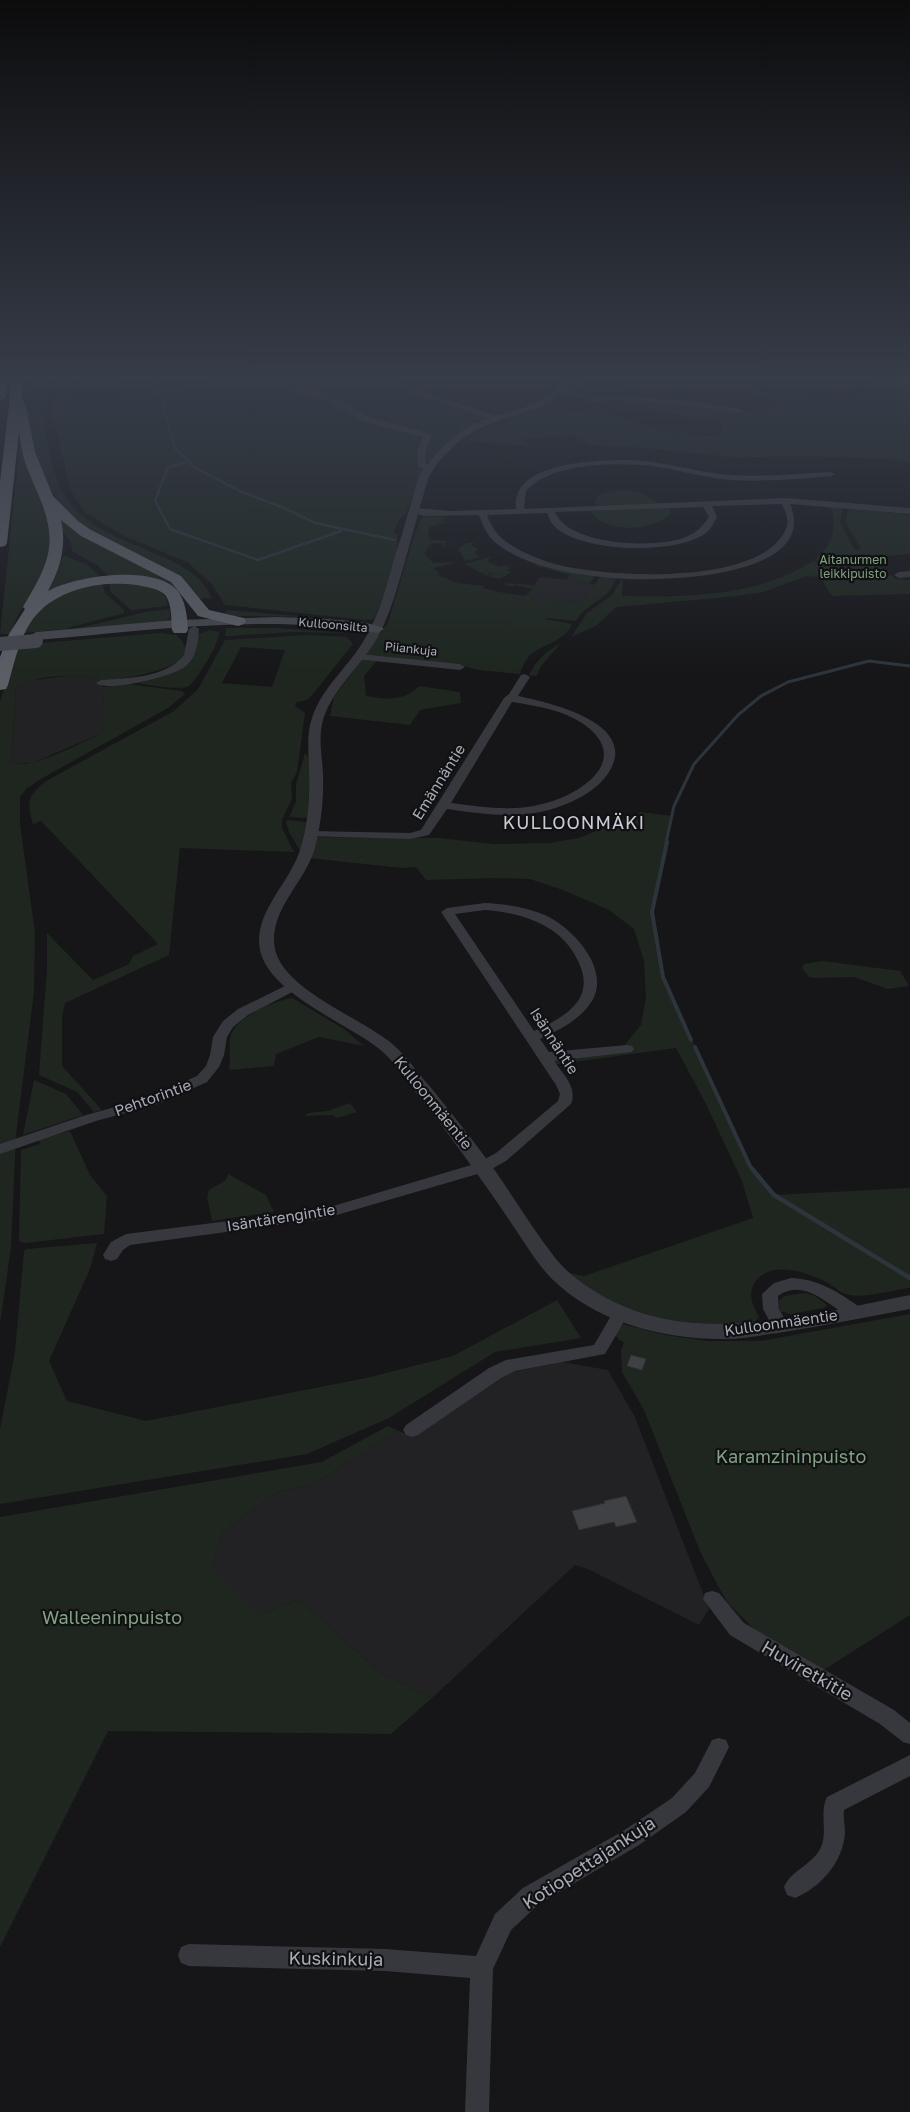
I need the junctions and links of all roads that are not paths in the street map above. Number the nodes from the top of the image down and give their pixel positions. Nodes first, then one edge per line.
1 (7, 479) edge
2 (38, 479) edge
3 (424, 479) edge
4 (538, 479) edge
5 (45, 496) junction
6 (785, 501) junction
7 (706, 504) junction
8 (550, 509) junction
9 (520, 510) junction
10 (414, 511) junction
11 (910, 511) edge
12 (482, 512) junction
13 (0, 543) edge
14 (910, 574) edge
15 (899, 575) dead end
16 (192, 598) junction
17 (24, 619) junction
18 (238, 621) junction
19 (187, 627) junction
20 (377, 629) junction
21 (0, 639) edge
22 (36, 639) junction
23 (0, 644) edge
24 (191, 646) junction
25 (360, 657) junction
26 (460, 667) dead end
27 (525, 676) dead end
28 (100, 683) dead end
29 (0, 685) edge
30 (509, 698) junction
31 (444, 805) junction
32 (311, 834) junction
33 (293, 986) junction
34 (533, 1037) junction
35 (627, 1049) dead end
36 (546, 1057) junction
37 (0, 1149) edge
38 (483, 1167) junction
39 (111, 1254) dead end
40 (910, 1302) edge
41 (855, 1312) junction
42 (621, 1313) junction
43 (780, 1325) junction
44 (412, 1430) dead end
45 (712, 1599) dead end
46 (910, 1735) edge
47 (719, 1747) dead end
48 (910, 1765) edge
49 (795, 1887) dead end
50 (190, 1956) dead end
51 (482, 1968) junction
52 (477, 2112) edge

1 - 13 highway
2 - 5 highway
3 - 10 street
4 - 9 street
5 - 16 highway
5 - 17 highway
6 - 7 street
6 - 11 street
6 - 12 street
7 - 8 street
7 - 8 street
8 - 9 street
9 - 12 street
10 - 12 street
10 - 20 street
14 - 15 street
16 - 18 highway
16 - 19 highway
17 - 19 highway
17 - 29 highway
18 - 19 main road, Kulloonsilta
18 - 20 main road, Kulloonsilta
19 - 20 main road, Kulloonsilta
19 - 22 main road, Kulloonsilta
19 - 24 street
19 - 24 street
20 - 25 street, Kulloonmäentie
21 - 22 main road, Kulloonsilta
22 - 23 main road, Kulloonsilta, bridge
24 - 28 street
25 - 26 street, Piiankuja
25 - 32 street, Kulloonmäentie
27 - 30 street, Emännäntie
30 - 31 street, Emännäntie
30 - 31 street
31 - 32 street, Emännäntie
32 - 33 street, Kulloonmäentie
33 - 37 street, Pehtorintie
33 - 38 street, Kulloonmäentie
34 - 34 street, Isännäntie
34 - 36 street, Isännäntie
35 - 36 street
36 - 38 street, Isännäntie
38 - 39 street, Isäntärengintie
38 - 42 street, Kulloonmäentie
40 - 41 street, Kulloonmäentie
41 - 43 street, Kulloonmäentie
41 - 43 street
42 - 43 street, Kulloonmäentie
42 - 44 street
45 - 46 street, Huviretkitie
47 - 51 street, Kotiopettajankuja
48 - 49 street
50 - 51 street, Kuskinkuja
51 - 52 street, Kotiopettajankuja

